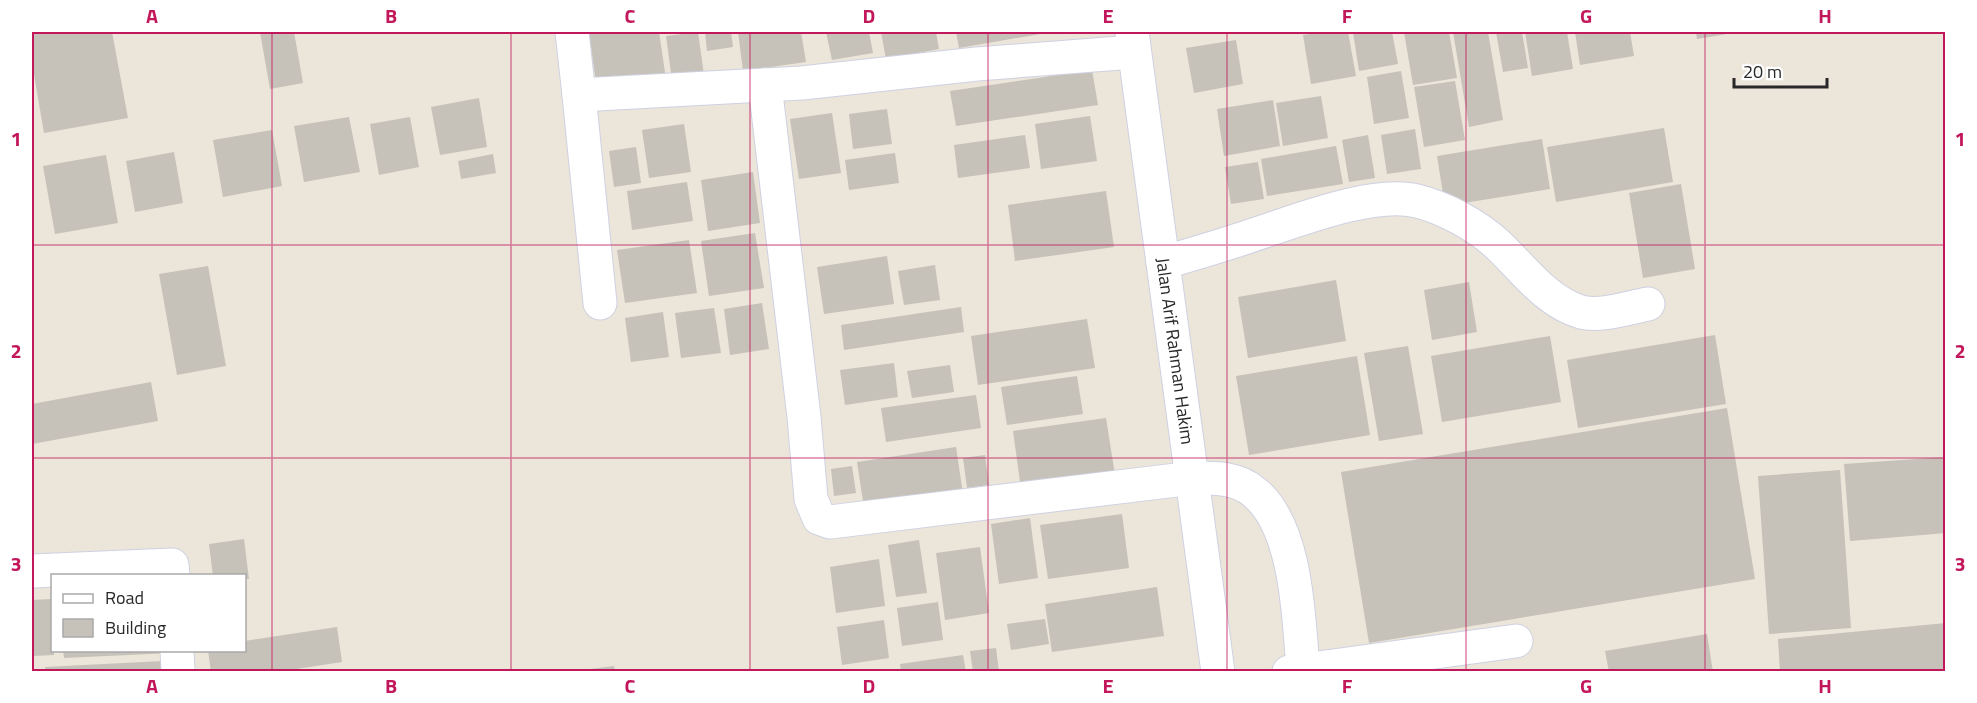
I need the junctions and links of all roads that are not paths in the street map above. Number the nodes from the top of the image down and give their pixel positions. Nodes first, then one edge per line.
1 (572, 32) edge
2 (1132, 42) edge
3 (765, 85) junction
4 (579, 95) junction
5 (1163, 263) junction
6 (600, 303) dead end
7 (1648, 304) dead end
8 (1192, 477) junction
9 (32, 571) edge
10 (173, 574) edge
11 (1516, 641) dead end
12 (177, 652) edge
13 (1296, 671) edge
14 (178, 672) edge
15 (1218, 672) edge

1 - 4 street
2 - 3 street
2 - 5 street, Jalan Arif Rahman Hakim
3 - 4 street
3 - 8 street
4 - 6 street
5 - 7 street
5 - 8 street, Jalan Arif Rahman Hakim
8 - 13 street
8 - 15 street, Jalan Arif Rahman Hakim
9 - 10 street
11 - 13 street
12 - 14 street

